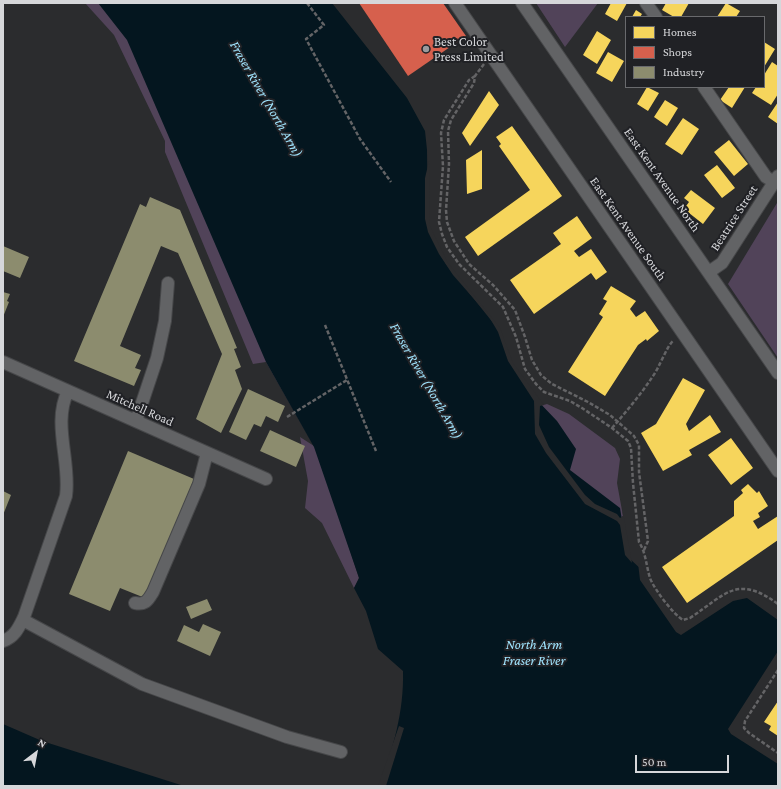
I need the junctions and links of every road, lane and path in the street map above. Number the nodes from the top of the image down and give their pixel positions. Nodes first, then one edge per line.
1 (306, 3) edge
2 (455, 3) edge
3 (522, 3) edge
4 (646, 3) edge
5 (655, 16) edge
6 (705, 88) edge
7 (776, 179) edge
8 (391, 182) dead end
9 (709, 272) junction
10 (168, 283) dead end
11 (325, 325) dead end
12 (673, 341) dead end
13 (3, 362) edge
14 (778, 373) edge
15 (347, 380) junction
16 (68, 391) junction
17 (287, 417) dead end
18 (136, 421) junction
19 (618, 421) junction
20 (612, 428) junction
21 (376, 451) dead end
22 (208, 453) junction
23 (778, 471) edge
24 (266, 479) dead end
25 (644, 550) junction
26 (777, 602) edge
27 (135, 603) dead end
28 (23, 620) junction
29 (3, 641) edge
30 (778, 670) edge
31 (341, 752) dead end
32 (778, 753) edge

1 - 8 path
2 - 23 street, East Kent Avenue South
3 - 9 street, East Kent Avenue North
4 - 5 street
6 - 7 street
7 - 9 street, Beatrice Street
9 - 14 street, East Kent Avenue North
10 - 18 street
11 - 15 path
12 - 19 path
13 - 16 street, Mitchell Road
15 - 17 path
15 - 21 path
16 - 18 street, Mitchell Road
16 - 28 street
18 - 22 street, Mitchell Road
19 - 20 path
19 - 20 path
19 - 25 path
20 - 25 path
22 - 24 street, Mitchell Road
22 - 27 street
25 - 26 path
28 - 29 street
28 - 31 street
30 - 32 path

